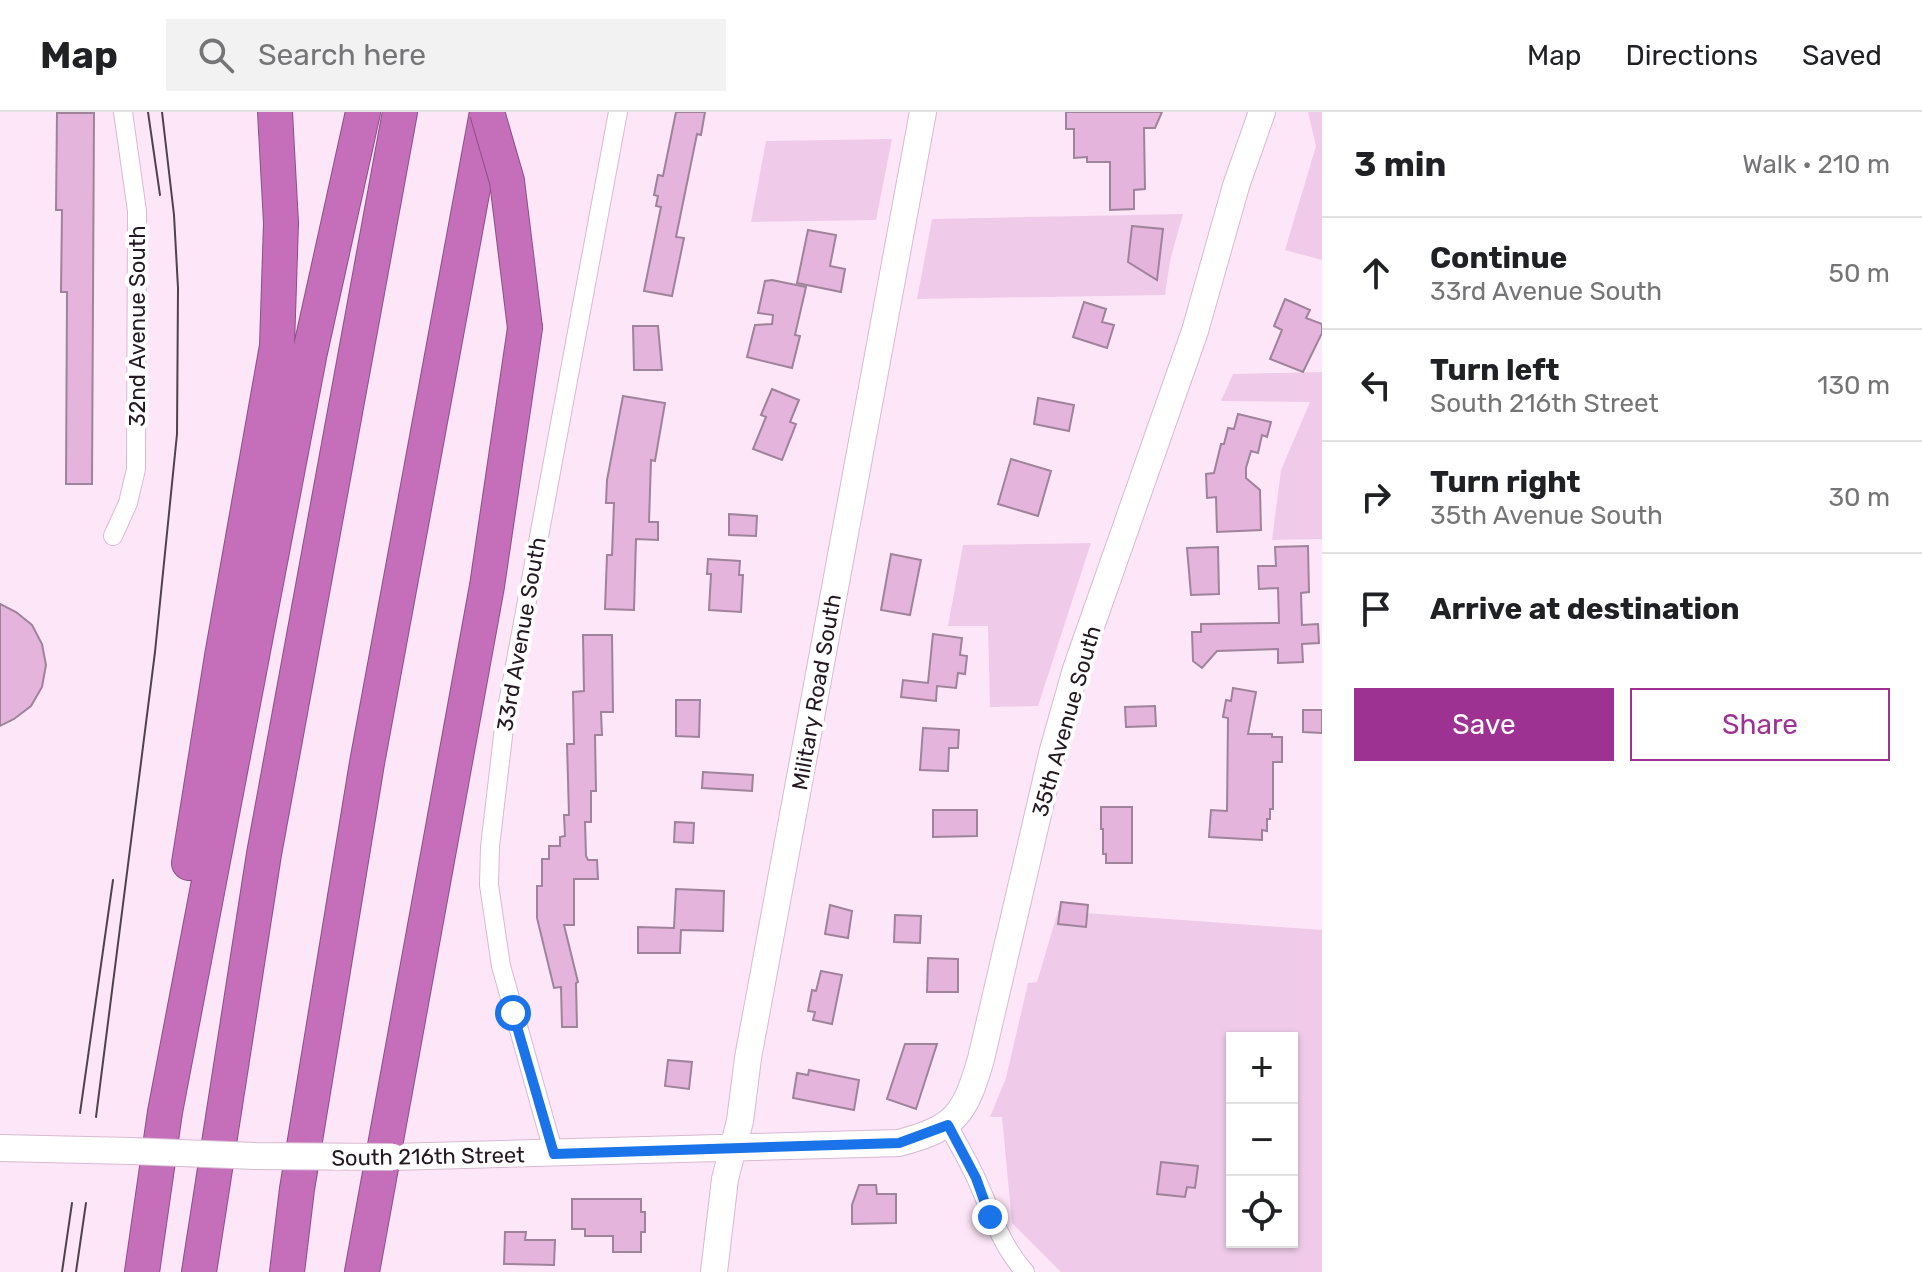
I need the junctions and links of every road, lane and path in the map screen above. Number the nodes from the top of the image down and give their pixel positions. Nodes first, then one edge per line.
1 (123, 112) edge
2 (275, 112) edge
3 (363, 112) edge
4 (400, 112) edge
5 (487, 112) edge
6 (618, 112) edge
7 (923, 112) edge
8 (1262, 112) edge
9 (113, 536) dead end
10 (948, 1125) junction
11 (0, 1148) edge
12 (733, 1148) junction
13 (554, 1154) junction
14 (136, 1272) edge
15 (142, 1272) edge
16 (199, 1272) edge
17 (287, 1272) edge
18 (362, 1272) edge
19 (714, 1272) edge
20 (1025, 1272) edge

1 - 9 street, 32nd Avenue South
2 - 14 highway
3 - 15 highway
4 - 16 highway
5 - 17 highway
5 - 18 highway, bridge
6 - 13 street, 33rd Avenue South
7 - 12 main road, Military Road South
8 - 10 main road, 35th Avenue South
10 - 12 main road, South 216th Street
10 - 20 street
11 - 13 main road, South 216th Street, bridge
12 - 13 main road, South 216th Street
12 - 19 main road, Military Road South

